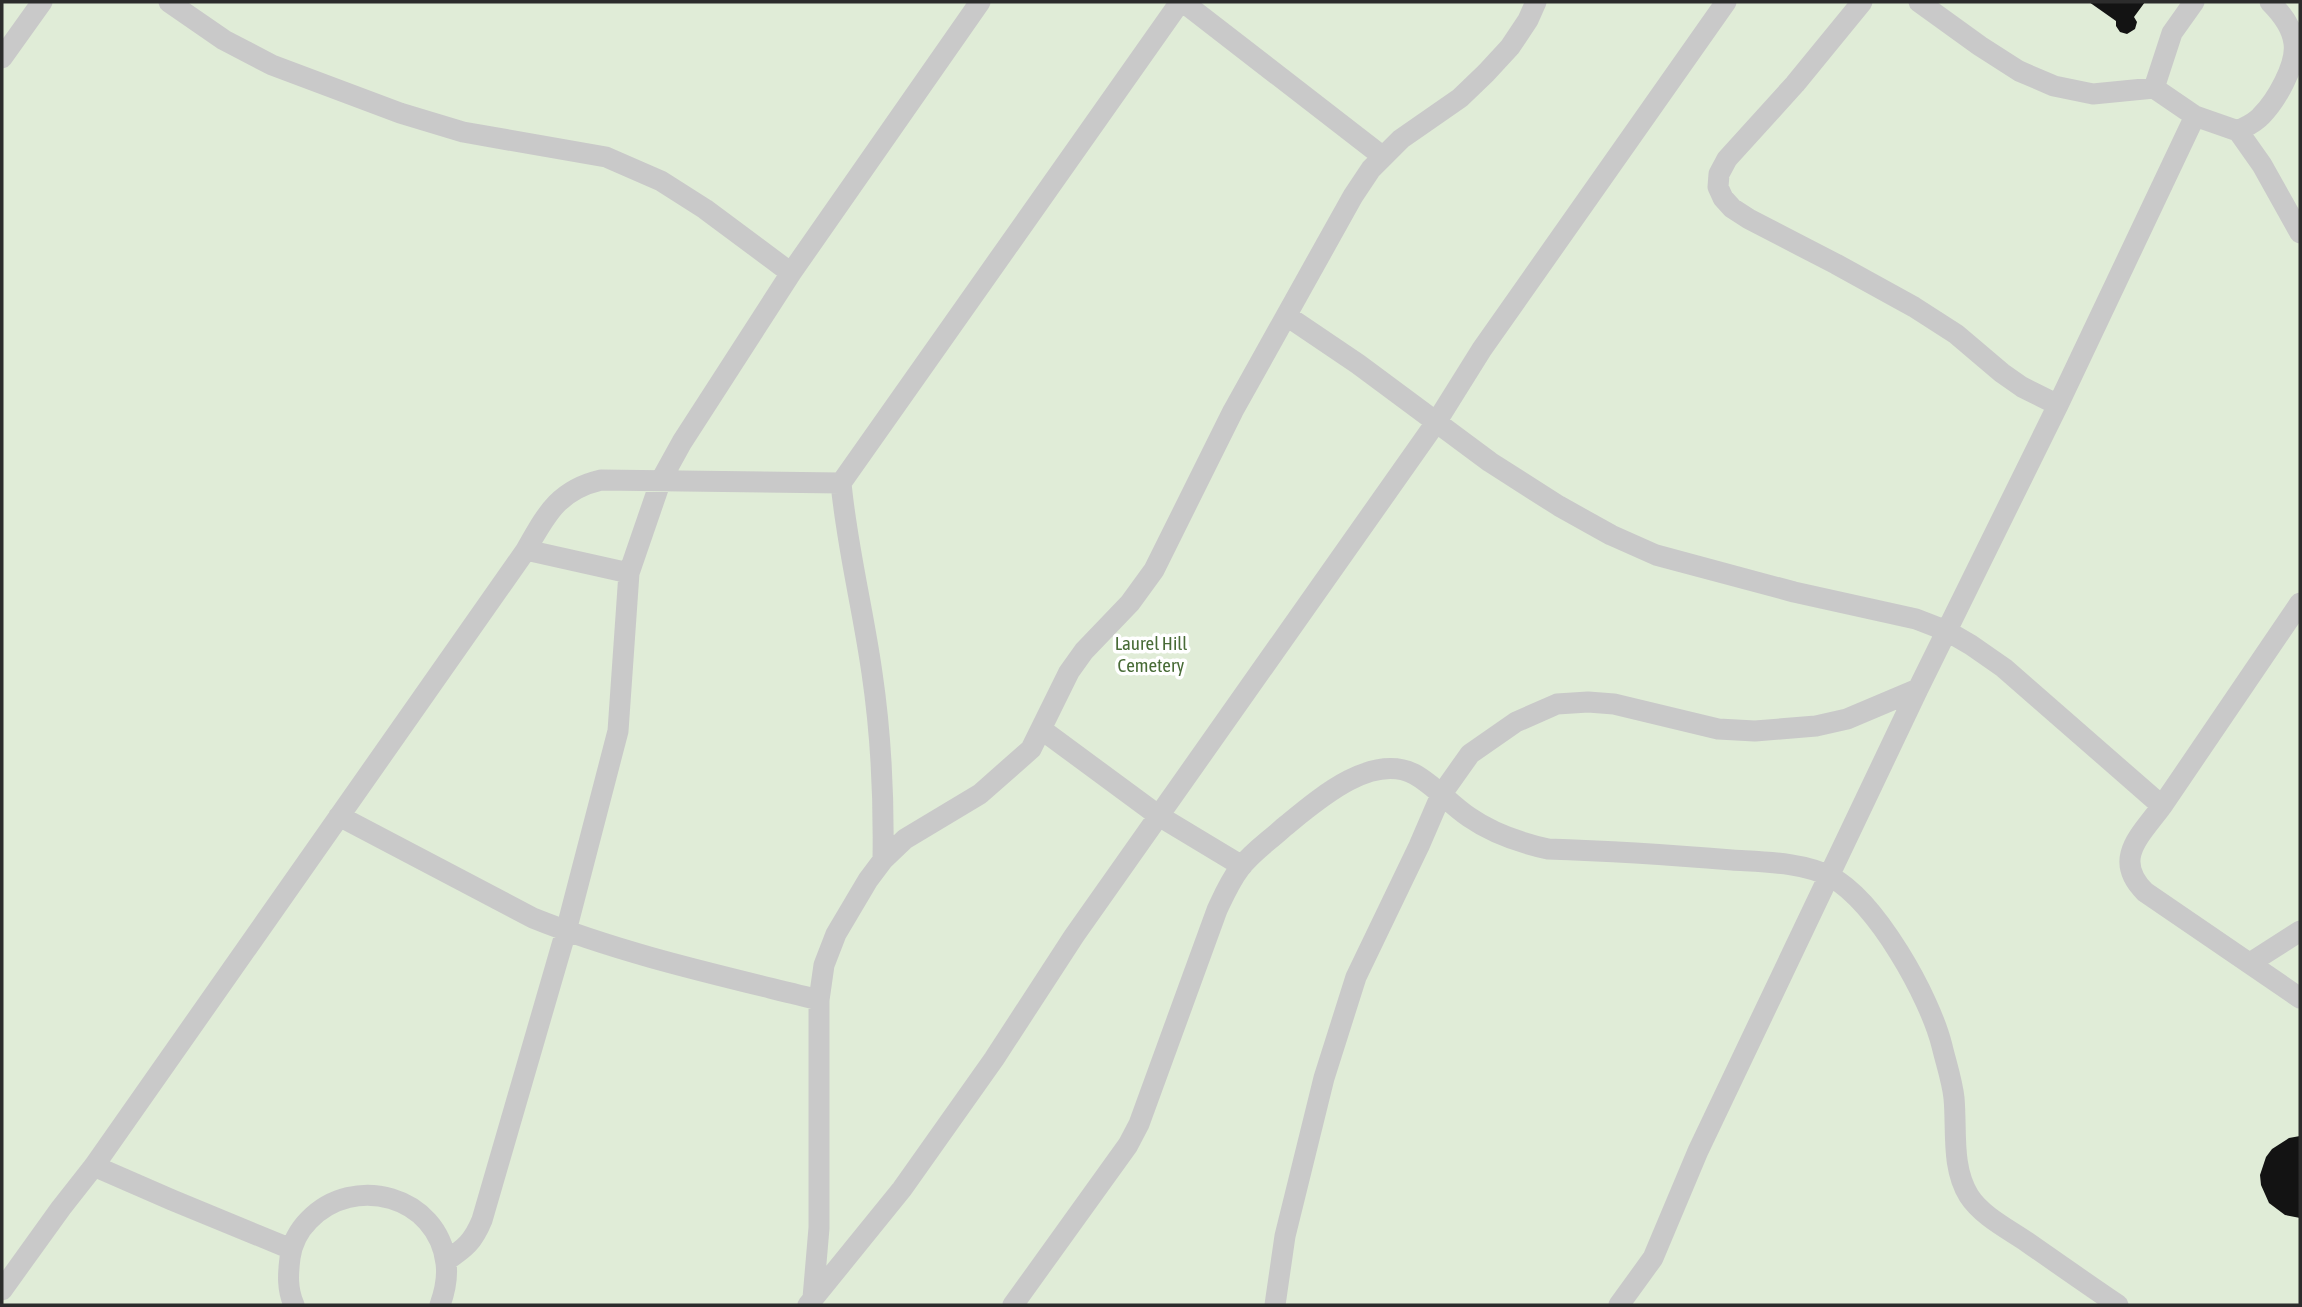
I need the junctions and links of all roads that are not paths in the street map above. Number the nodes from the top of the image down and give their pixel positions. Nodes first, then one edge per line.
1 (42, 2) edge
2 (169, 2) edge
3 (980, 2) edge
4 (1182, 2) edge
5 (1536, 2) edge
6 (1727, 2) edge
7 (1862, 2) edge
8 (1919, 2) edge
9 (2194, 2) edge
10 (2270, 2) edge
11 (2, 58) edge
12 (2154, 88) junction
13 (2195, 117) junction
14 (2238, 131) junction
15 (1382, 156) junction
16 (2300, 233) edge
17 (791, 272) junction
18 (1287, 316) junction
19 (2058, 405) junction
20 (1437, 421) junction
21 (661, 480) junction
22 (841, 483) junction
23 (526, 550) junction
24 (629, 573) junction
25 (2300, 603) edge
26 (1947, 631) junction
27 (1918, 689) junction
28 (1041, 729) junction
29 (1441, 795) junction
30 (2162, 806) junction
31 (338, 816) junction
32 (1159, 816) junction
33 (883, 860) junction
34 (1242, 866) junction
35 (1829, 876) junction
36 (566, 931) junction
37 (2300, 931) edge
38 (2250, 963) junction
39 (2300, 998) edge
40 (819, 1000) junction
41 (94, 1166) junction
42 (291, 1248) junction
43 (446, 1261) junction
44 (2, 1290) edge
45 (811, 1302) edge
46 (294, 1305) edge
47 (440, 1305) edge
48 (1013, 1305) edge
49 (1275, 1305) edge
50 (1619, 1305) edge
51 (2118, 1305) edge

1 - 11 lane
2 - 17 lane
3 - 17 lane
4 - 15 lane
4 - 22 lane
5 - 15 lane
6 - 20 lane
7 - 19 lane
8 - 12 lane
9 - 12 lane
10 - 14 lane
12 - 13 lane
13 - 14 lane
13 - 19 lane
14 - 16 lane
15 - 18 lane
17 - 21 lane
18 - 20 lane
18 - 28 lane
19 - 26 lane
20 - 26 lane
20 - 32 lane
21 - 22 lane
21 - 23 lane
21 - 24 lane
22 - 33 lane
23 - 24 lane
23 - 31 lane
24 - 36 lane
25 - 30 lane
26 - 27 lane
26 - 30 lane
27 - 29 lane
27 - 35 lane
28 - 32 lane
28 - 33 lane
29 - 34 lane
29 - 35 lane
29 - 49 lane
30 - 38 lane
31 - 36 lane
31 - 41 lane
32 - 34 lane
32 - 45 lane
33 - 40 lane
34 - 48 lane
35 - 50 lane
35 - 51 lane
36 - 40 lane
36 - 43 lane
37 - 38 lane
38 - 39 lane
40 - 45 lane
41 - 42 lane
41 - 44 lane
42 - 43 lane
42 - 46 lane
43 - 47 lane

